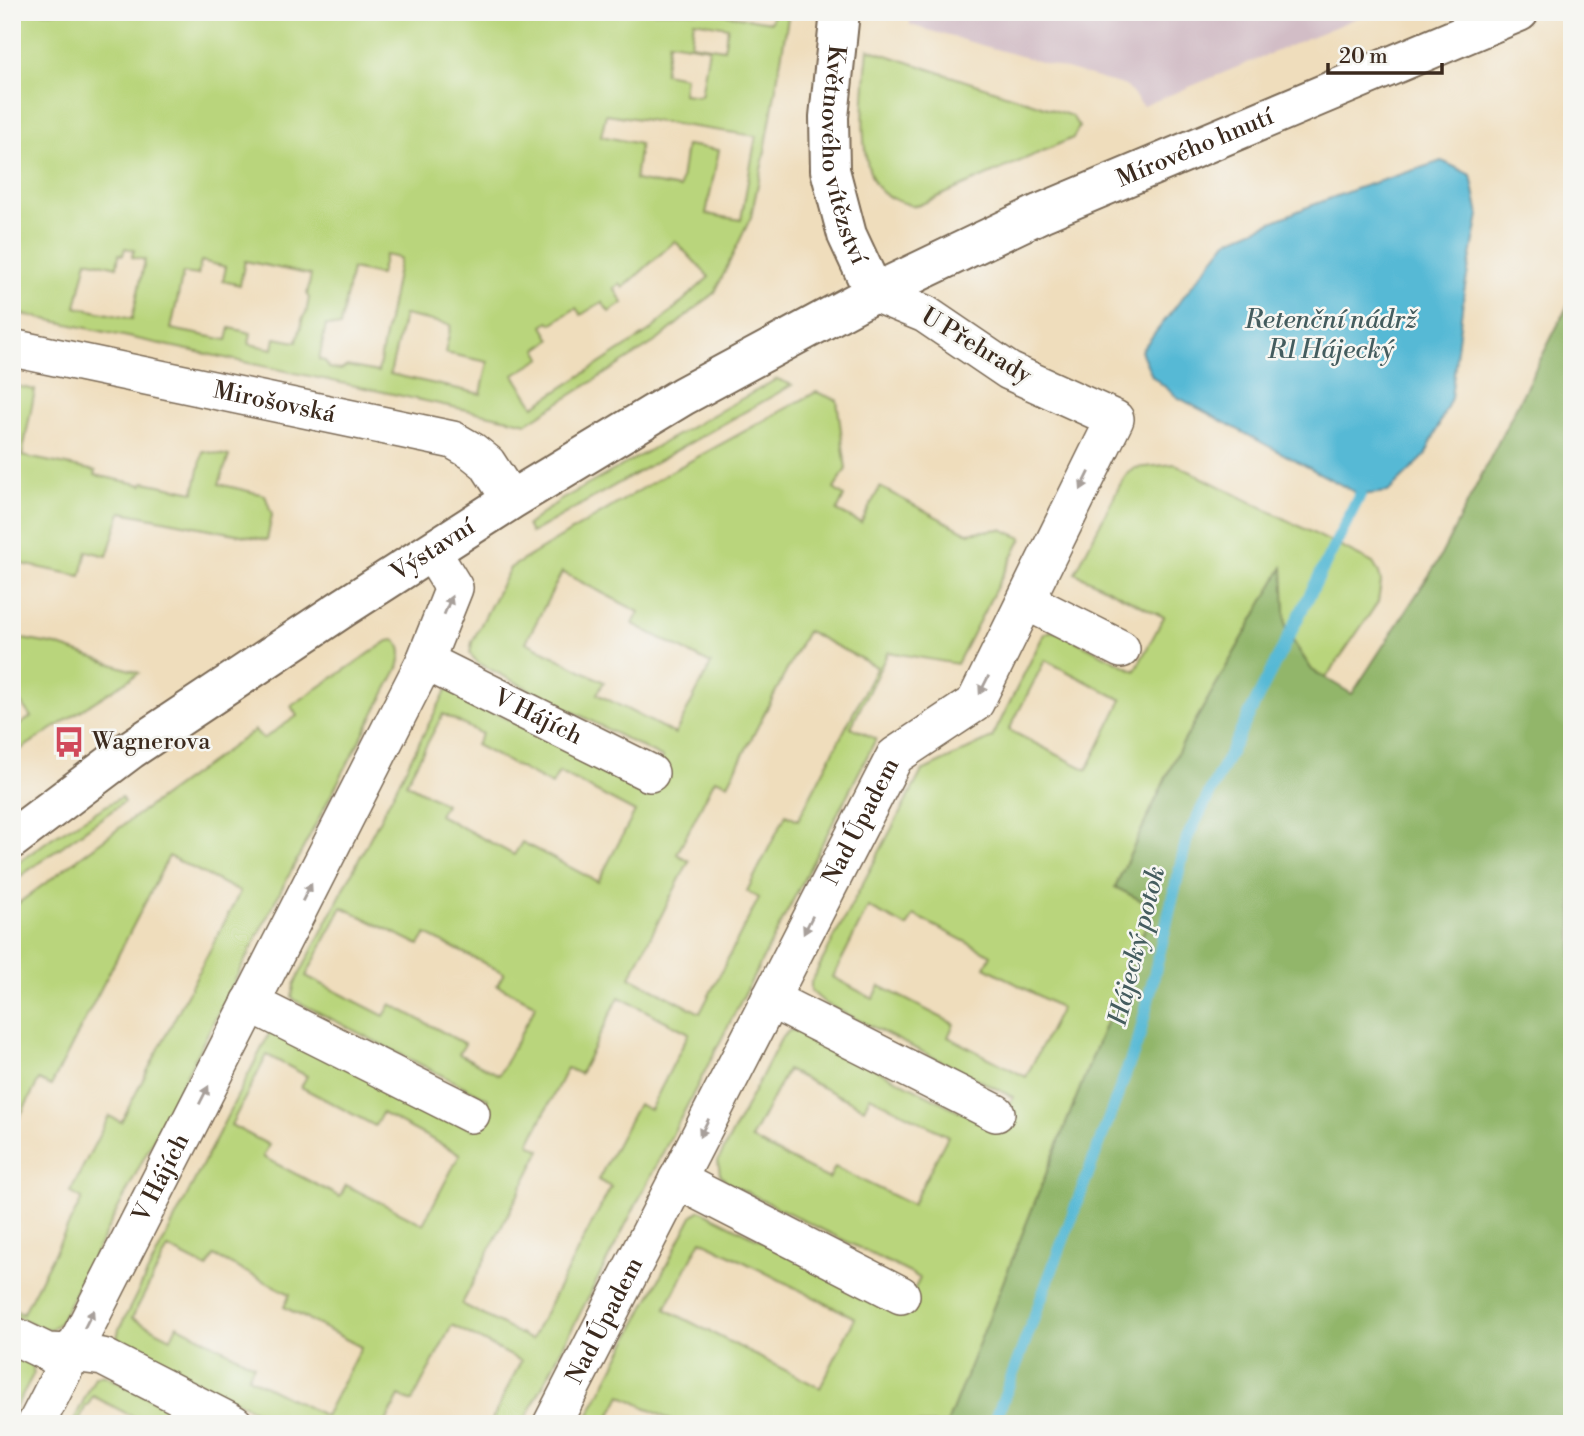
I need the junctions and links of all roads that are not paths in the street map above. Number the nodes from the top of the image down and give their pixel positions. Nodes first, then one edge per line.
1 (840, 12) edge
2 (1519, 12) edge
3 (874, 293) junction
4 (12, 348) edge
5 (1115, 419) joint
6 (511, 500) junction
7 (432, 552) junction
8 (1026, 601) junction
9 (1121, 649) dead end
10 (425, 661) junction
11 (650, 773) dead end
12 (12, 839) edge
13 (770, 999) junction
14 (250, 1003) junction
15 (996, 1113) dead end
16 (471, 1114) dead end
17 (677, 1180) junction
18 (901, 1295) dead end
19 (12, 1335) edge
20 (72, 1353) junction
21 (36, 1424) edge
22 (234, 1424) edge
23 (552, 1424) edge

1 - 3 main road, Květnového vítězství
2 - 3 main road, Mírového hnutí
3 - 5 street, U Přehrady
3 - 6 main road, Výstavní
4 - 6 street, Mirošovská
5 -> 8 street, Nad Úpadem
6 - 7 main road, Výstavní
10 -> 7 street, V Hájích
7 - 12 main road, Výstavní
8 - 9 street
8 -> 13 street, Nad Úpadem
10 - 11 street, V Hájích
14 -> 10 street, V Hájích
13 - 15 street
13 -> 17 street, Nad Úpadem
14 - 16 street
20 -> 14 street, V Hájích
17 - 18 street
17 - 23 street, Nad Úpadem
19 - 20 street
20 - 21 street, V Hájích
20 - 22 street

